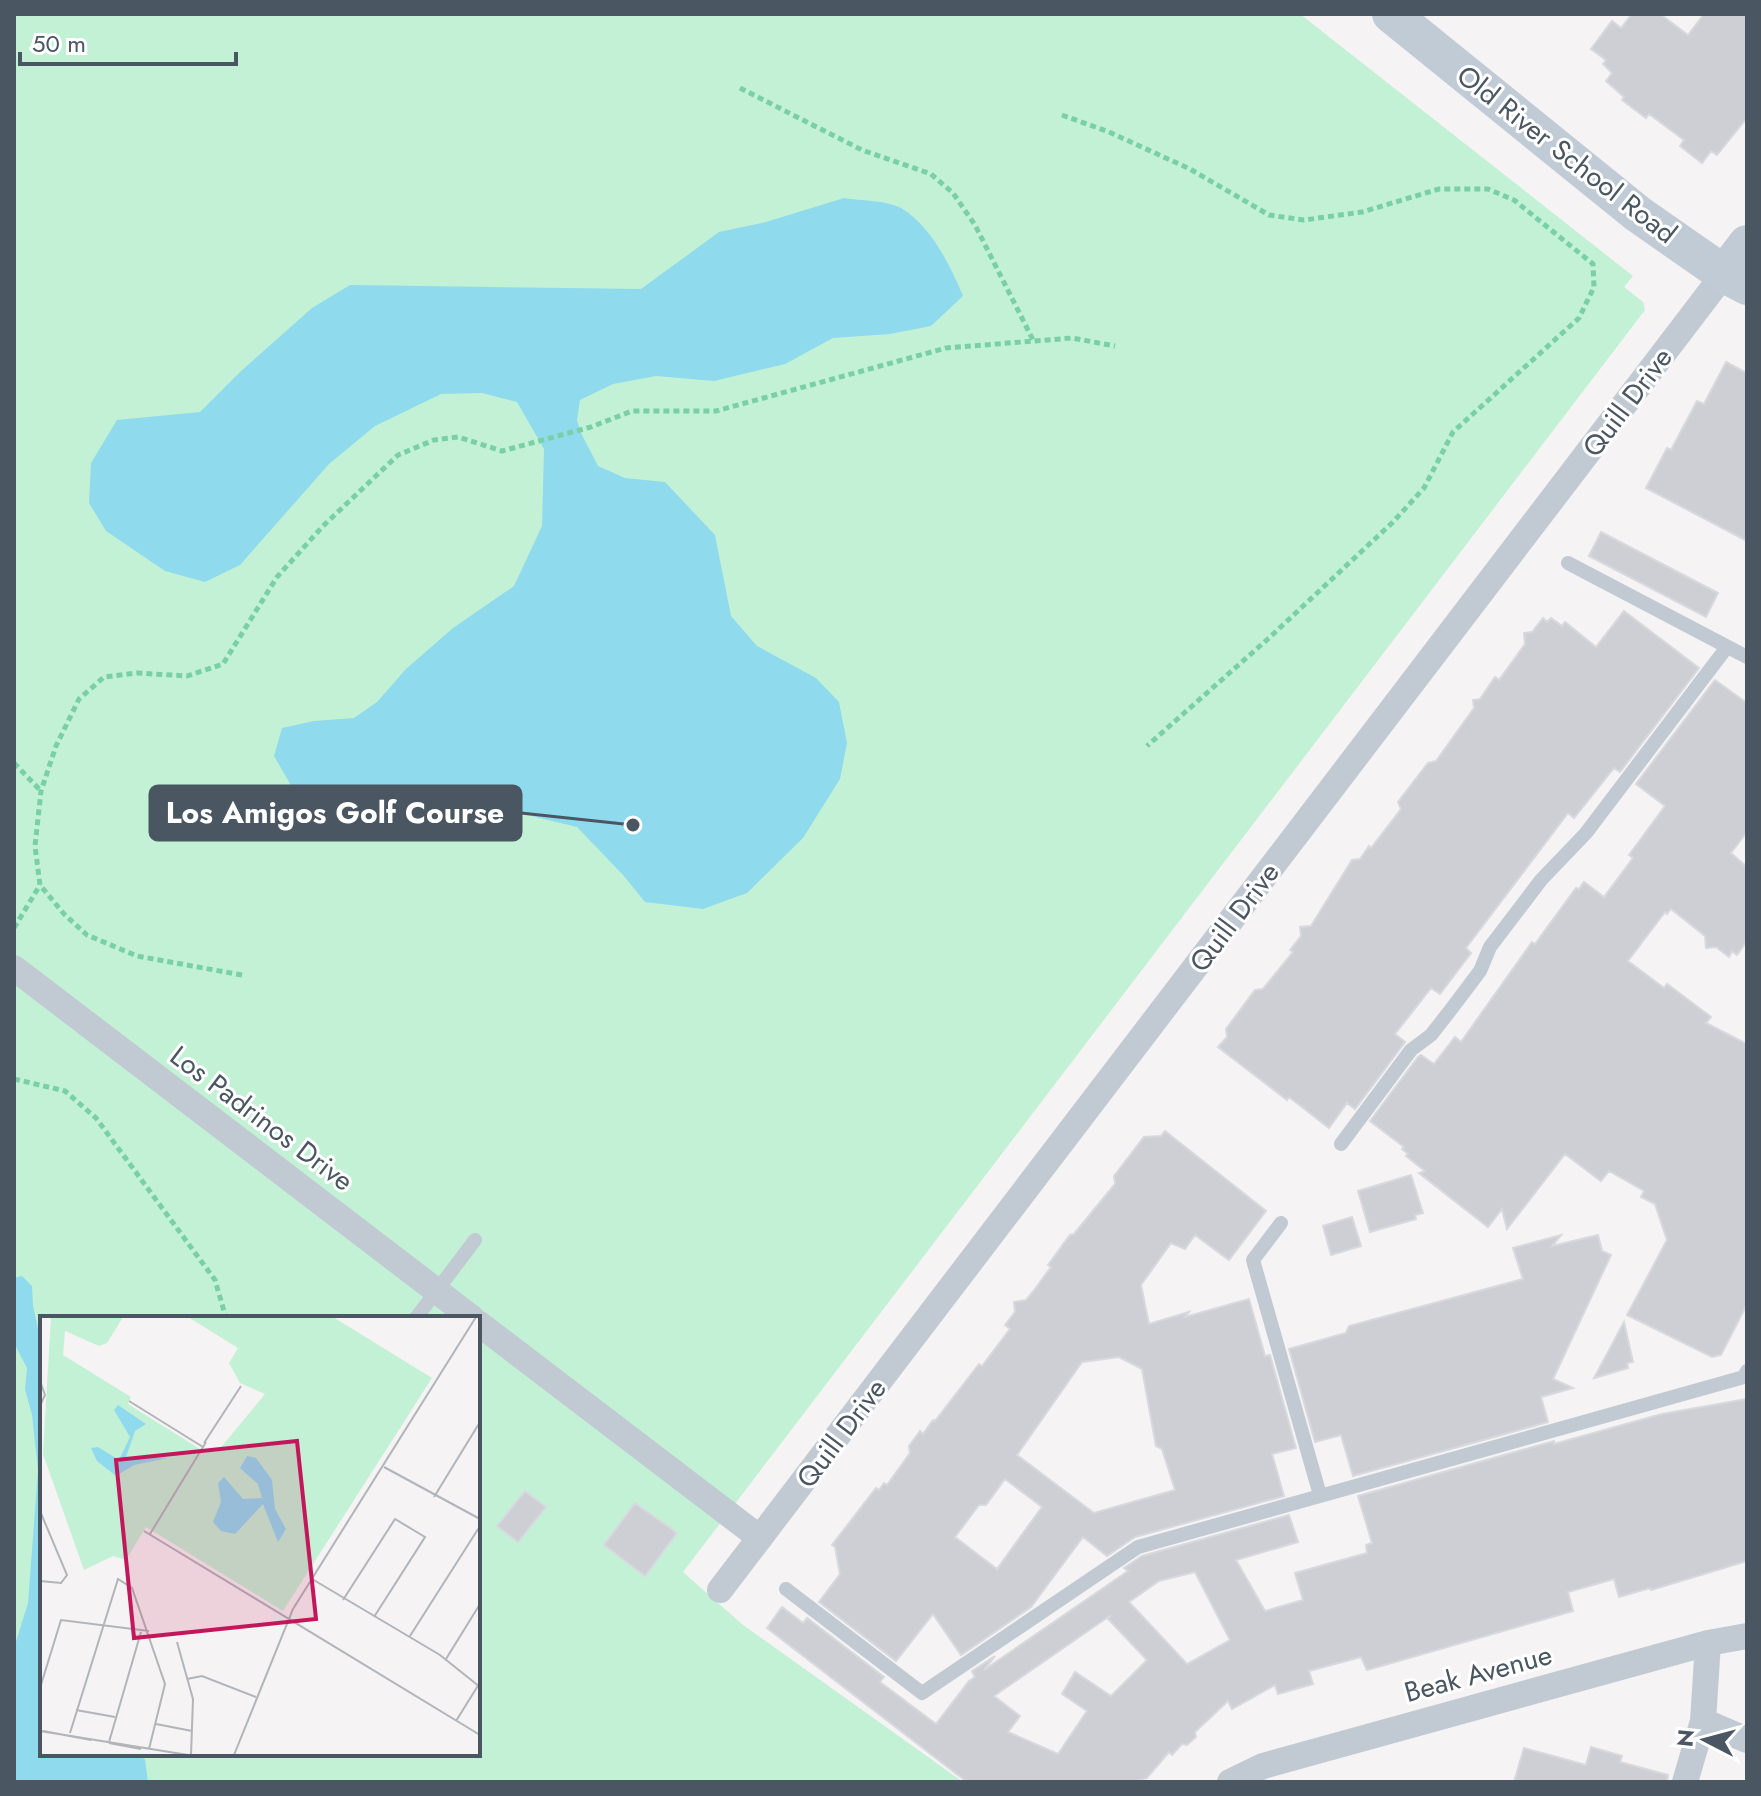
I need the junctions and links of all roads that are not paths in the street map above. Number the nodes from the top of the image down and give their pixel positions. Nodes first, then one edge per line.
1 (1391, 14) edge
2 (1747, 244) edge
3 (1736, 280) edge
4 (1568, 563) dead end
5 (1727, 647) junction
6 (1747, 657) edge
7 (14, 968) edge
8 (1341, 1144) dead end
9 (1281, 1223) dead end
10 (475, 1240) dead end
11 (437, 1291) junction
12 (418, 1316) edge
13 (469, 1316) edge
14 (480, 1325) edge
15 (1747, 1371) edge
16 (1320, 1495) junction
17 (760, 1538) junction
18 (786, 1589) dead end
19 (720, 1590) dead end
20 (1747, 1636) edge
21 (1708, 1643) junction
22 (1703, 1721) junction
23 (1747, 1740) edge
24 (1230, 1782) edge
25 (1685, 1782) edge

1 - 3 main road, Old River School Road
2 - 3 main road, Quill Drive
3 - 17 street, Quill Drive
4 - 5 lane
5 - 6 lane
5 - 8 lane
7 - 11 street, Los Padrinos Drive
9 - 16 lane
10 - 11 lane
11 - 12 lane
11 - 13 street, Los Padrinos Drive
14 - 17 street
15 - 16 lane
16 - 18 lane
17 - 19 street, Quill Drive
20 - 21 street, Beak Avenue
21 - 22 street
21 - 24 street, Beak Avenue
22 - 23 street
22 - 25 street

